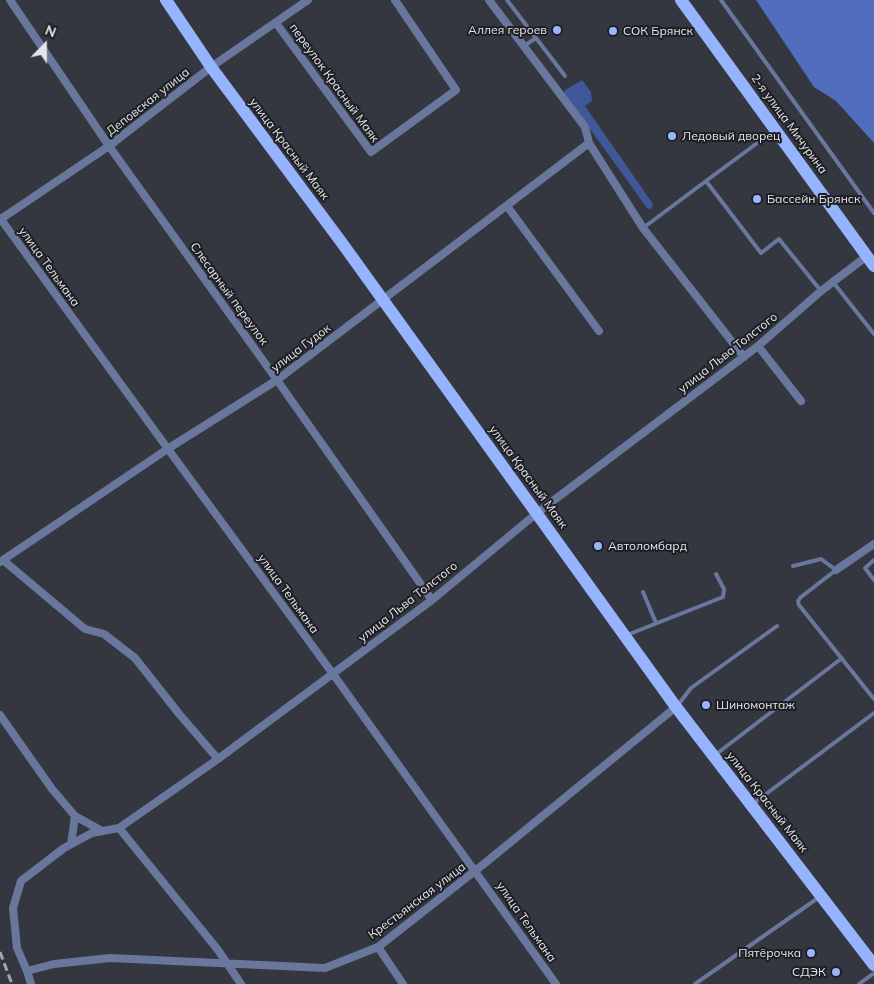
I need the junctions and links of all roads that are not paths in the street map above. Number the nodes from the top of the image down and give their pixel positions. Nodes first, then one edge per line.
1 (10, 0) edge
2 (166, 0) edge
3 (308, 0) edge
4 (394, 0) edge
5 (489, 0) edge
6 (507, 0) edge
7 (681, 0) edge
8 (721, 0) edge
9 (276, 23) junction
10 (536, 38) junction
11 (524, 46) junction
12 (211, 67) junction
13 (564, 76) dead end
14 (776, 129) junction
15 (589, 143) junction
16 (109, 146) junction
17 (706, 181) junction
18 (507, 206) junction
19 (874, 213) edge
20 (1, 222) edge
21 (643, 228) junction
22 (872, 257) edge
23 (833, 282) junction
24 (821, 292) junction
25 (383, 300) junction
26 (599, 331) dead end
27 (874, 334) edge
28 (758, 346) junction
29 (744, 357) junction
30 (277, 380) junction
31 (801, 401) dead end
32 (168, 449) junction
33 (538, 514) junction
34 (874, 544) edge
35 (874, 560) edge
36 (1, 561) edge
37 (793, 566) dead end
38 (836, 570) junction
39 (716, 574) dead end
40 (874, 580) edge
41 (643, 592) dead end
42 (432, 600) junction
43 (656, 623) junction
44 (777, 626) dead end
45 (625, 635) junction
46 (842, 658) junction
47 (333, 674) junction
48 (874, 699) edge
49 (676, 707) junction
50 (874, 713) edge
51 (0, 715) edge
52 (714, 756) junction
53 (218, 759) junction
54 (752, 805) junction
55 (75, 816) junction
56 (119, 828) junction
57 (102, 831) junction
58 (71, 844) junction
59 (476, 871) junction
60 (822, 896) junction
61 (378, 947) junction
62 (227, 963) junction
63 (874, 965) edge
64 (28, 971) junction
65 (874, 973) edge
66 (402, 982) edge
67 (31, 984) edge
68 (241, 984) edge
69 (556, 984) edge
70 (695, 984) edge
71 (859, 984) edge

1 - 16 street, Слесарный переулок
2 - 12 main road, улица Красный Маяк
3 - 9 street, Деповская улица
4 - 9 street, переулок Красный Маяк
5 - 11 street
6 - 10 lane
7 - 14 main road, 2-я улица Мичурина
8 - 19 lane
9 - 12 street, Деповская улица
10 - 11 lane
10 - 13 lane
11 - 15 street
12 - 16 street, Деповская улица
12 - 25 main road, улица Красный Маяк
14 - 17 lane
14 - 22 main road, 2-я улица Мичурина
15 - 18 street, улица Гудок
15 - 21 street
16 - 20 street, Деповская улица
16 - 30 street, Слесарный переулок
17 - 21 lane
17 - 24 lane
18 - 25 street, улица Гудок
18 - 26 street
20 - 32 street, улица Тельмана
21 - 29 street
22 - 23 street, улица Льва Толстого
23 - 24 street, улица Льва Толстого
23 - 27 lane
24 - 28 street, улица Льва Толстого
25 - 30 street, улица Гудок
25 - 33 main road, улица Красный Маяк
28 - 29 street, улица Льва Толстого
28 - 31 street
29 - 33 street, улица Льва Толстого
30 - 32 street, улица Гудок
30 - 42 street, Слесарный переулок
32 - 36 street, улица Гудок
32 - 47 street, улица Тельмана
33 - 42 street, улица Льва Толстого
33 - 45 main road, улица Красный Маяк
34 - 38 street
35 - 40 lane
36 - 53 street
37 - 38 lane
38 - 46 lane
39 - 43 lane
41 - 43 lane
42 - 47 street, улица Льва Толстого
43 - 45 lane
44 - 49 lane
45 - 49 main road, улица Красный Маяк
46 - 48 lane
46 - 52 lane
47 - 53 street, улица Льва Толстого
47 - 59 street, улица Тельмана
49 - 52 main road, улица Красный Маяк
49 - 59 street, Крестьянская улица
50 - 54 lane
51 - 55 street
52 - 54 main road, улица Красный Маяк
53 - 56 street, улица Льва Толстого
54 - 60 main road, улица Красный Маяк
55 - 57 street
55 - 58 street
56 - 57 street, улица Льва Толстого
56 - 62 street
57 - 58 street, улица Льва Толстого
58 - 64 street, улица Льва Толстого
59 - 61 street, Крестьянская улица
59 - 69 street, улица Тельмана
60 - 63 main road, улица Красный Маяк
60 - 70 lane
61 - 62 street, Крестьянская улица
61 - 66 street
62 - 64 street, Крестьянская улица
62 - 68 street
64 - 67 street, улица Льва Толстого
65 - 71 lane

